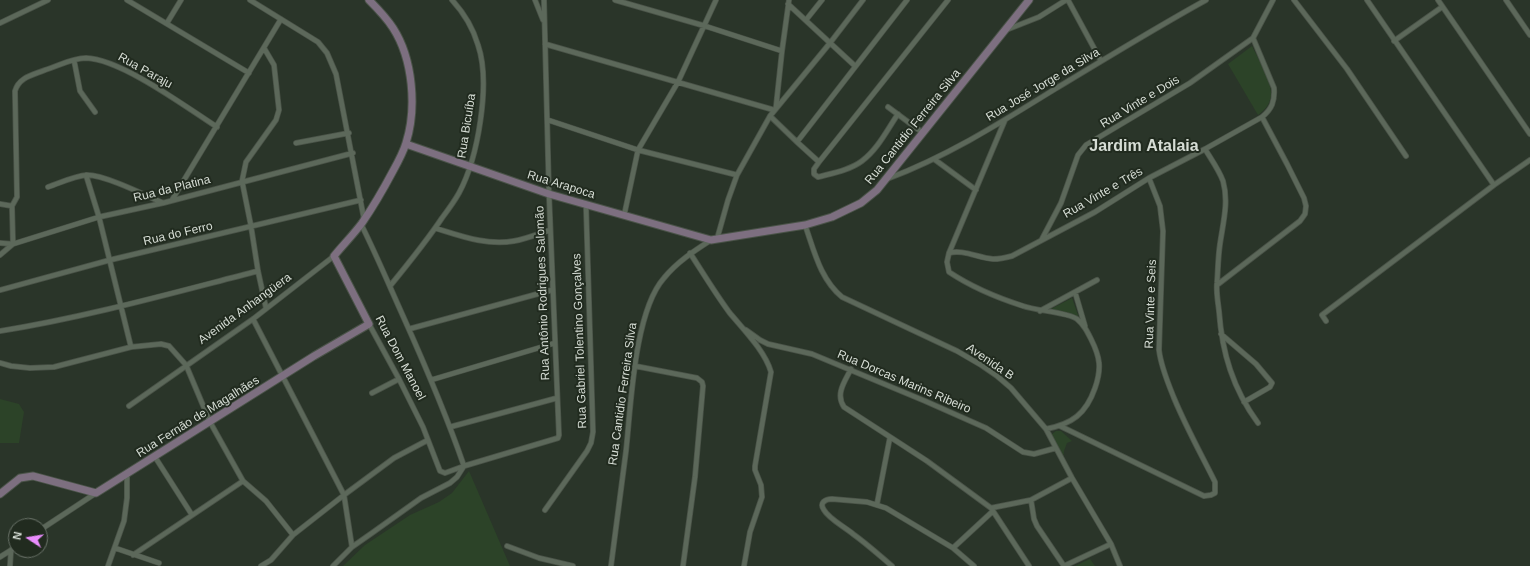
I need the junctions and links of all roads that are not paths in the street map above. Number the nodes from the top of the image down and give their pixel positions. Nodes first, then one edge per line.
1 (48, 0) edge
2 (127, 0) edge
3 (181, 0) edge
4 (250, 0) edge
5 (369, 0) edge
6 (452, 0) edge
7 (535, 0) edge
8 (544, 0) edge
9 (615, 0) edge
10 (716, 0) edge
11 (822, 0) edge
12 (864, 0) edge
13 (907, 0) edge
14 (948, 0) edge
15 (1029, 0) edge
16 (1067, 0) edge
17 (1206, 0) edge
18 (1272, 0) edge
19 (1294, 0) edge
20 (1367, 0) edge
21 (1438, 0) edge
22 (1506, 0) edge
23 (789, 2) edge
24 (1442, 7) junction
25 (281, 19) junction
26 (806, 20) junction
27 (0, 23) edge
28 (166, 24) junction
29 (545, 24) junction
30 (705, 26) junction
31 (1005, 30) junction
32 (1530, 35) edge
33 (1253, 38) junction
34 (1394, 41) junction
35 (830, 43) junction
36 (545, 44) junction
37 (264, 48) junction
38 (782, 51) junction
39 (74, 60) junction
40 (1101, 61) junction
41 (855, 66) junction
42 (249, 73) junction
43 (678, 82) junction
44 (888, 107) dead end
45 (775, 109) junction
46 (95, 112) dead end
47 (898, 114) junction
48 (770, 116) junction
49 (1262, 117) junction
50 (548, 120) junction
51 (1005, 120) junction
52 (217, 126) junction
53 (349, 133) junction
54 (923, 133) junction
55 (1530, 134) edge
56 (796, 142) junction
57 (296, 143) dead end
58 (406, 144) junction
59 (1205, 149) junction
60 (638, 150) junction
61 (353, 153) junction
62 (1406, 156) dead end
63 (934, 159) junction
64 (1530, 160) edge
65 (819, 162) junction
66 (470, 167) junction
67 (737, 175) junction
68 (86, 176) junction
69 (1149, 178) junction
70 (886, 180) junction
71 (242, 181) junction
72 (1494, 184) junction
73 (48, 187) dead end
74 (976, 190) junction
75 (548, 194) junction
76 (172, 200) junction
77 (361, 200) junction
78 (163, 203) junction
79 (0, 204) edge
80 (586, 205) junction
81 (12, 206) junction
82 (624, 216) junction
83 (99, 217) junction
84 (362, 222) junction
85 (805, 225) junction
86 (252, 226) junction
87 (435, 228) junction
88 (550, 230) junction
89 (714, 239) junction
90 (1042, 240) junction
91 (0, 243) edge
92 (13, 244) junction
93 (690, 253) junction
94 (949, 253) junction
95 (0, 255) edge
96 (334, 256) junction
97 (110, 260) junction
98 (258, 271) junction
99 (1097, 280) dead end
100 (1217, 285) junction
101 (390, 286) junction
102 (0, 290) edge
103 (552, 290) junction
104 (1075, 292) junction
105 (121, 306) junction
106 (266, 308) junction
107 (1040, 311) junction
108 (253, 319) junction
109 (1326, 321) dead end
110 (369, 324) junction
111 (1085, 326) junction
112 (742, 327) junction
113 (409, 329) junction
114 (0, 331) edge
115 (1220, 334) junction
116 (555, 343) junction
117 (131, 347) junction
118 (0, 363) edge
119 (186, 365) junction
120 (635, 366) junction
121 (851, 369) junction
122 (283, 376) junction
123 (399, 379) junction
124 (431, 380) junction
125 (372, 393) dead end
126 (557, 398) junction
127 (1244, 402) junction
128 (129, 406) dead end
129 (210, 422) junction
130 (1258, 423) dead end
131 (1060, 426) junction
132 (450, 427) junction
133 (1046, 429) junction
134 (890, 437) junction
135 (428, 440) junction
136 (1056, 448) junction
137 (155, 457) junction
138 (464, 466) junction
139 (442, 472) joint
140 (127, 474) junction
141 (1072, 478) junction
142 (243, 481) junction
143 (96, 493) junction
144 (0, 494) edge
145 (344, 495) junction
146 (1031, 500) junction
147 (876, 504) junction
148 (545, 510) dead end
149 (992, 510) junction
150 (192, 515) junction
151 (48, 525) edge
152 (293, 535) junction
153 (1111, 544) junction
154 (506, 546) dead end
155 (352, 547) junction
156 (115, 548) junction
157 (953, 548) junction
158 (133, 554) junction
159 (159, 563) dead end
160 (108, 566) edge
161 (261, 566) edge
162 (333, 566) edge
163 (573, 566) edge
164 (611, 566) edge
165 (683, 566) edge
166 (744, 566) edge
167 (892, 566) edge
168 (974, 566) edge
169 (1029, 566) edge
170 (1064, 566) edge
171 (1120, 566) edge

1 - 27 street
2 - 28 street
3 - 28 street
4 - 25 street
5 - 58 street, Avenida Anhangüera
6 - 66 street, Rua Bicuíba
7 - 29 street
8 - 29 street, Rua Antônio Rodrigues Salomão
9 - 30 street
10 - 30 street
11 - 26 street
12 - 35 street
13 - 41 street
14 - 65 street
15 - 31 street, Rua Cantidio Ferreira Silva
16 - 31 street
16 - 40 street
17 - 40 street, Rua José Jorge da Silva
18 - 33 street, Rua Vinte e Dois
19 - 62 street
20 - 34 street
21 - 24 street
22 - 32 street
23 - 26 street
23 - 38 street
24 - 34 street
24 - 55 street
25 - 37 street
25 - 53 street
26 - 35 street
28 - 42 street
29 - 36 street, Rua Antônio Rodrigues Salomão
30 - 38 street
30 - 43 street
31 - 54 street, Rua Cantidio Ferreira Silva
33 - 49 street
33 - 90 street, Rua Vinte e Dois
34 - 72 street
35 - 41 street
35 - 45 street
36 - 43 street
36 - 50 street, Rua Antônio Rodrigues Salomão
37 - 42 street
37 - 71 street
38 - 45 street
39 - 46 street
39 - 52 street, Rua Paraju
39 - 81 street, Rua Paraju
40 - 51 street, Rua José Jorge da Silva
41 - 56 street
42 - 52 street
43 - 45 street
43 - 60 street
44 - 47 street
45 - 48 street
47 - 54 street
47 - 65 street
48 - 56 street
48 - 67 street
49 - 59 street, Rua Vinte e Três
49 - 100 street
50 - 60 street
50 - 75 street, Rua Antônio Rodrigues Salomão
51 - 63 street, Rua José Jorge da Silva
51 - 74 street
52 - 76 street
53 - 57 street
53 - 61 street
54 - 70 street, Rua Cantidio Ferreira Silva
56 - 65 street
58 - 66 street, Rua Arapoca
58 - 84 street, Avenida Anhangüera
59 - 69 street, Rua Vinte e Três
59 - 100 street
60 - 67 street
60 - 82 street
61 - 71 street, Rua da Platina
61 - 77 street
63 - 70 street, Rua José Jorge da Silva
63 - 74 street
64 - 72 street
66 - 75 street, Rua Arapoca
66 - 87 street, Rua Bicuíba
67 - 89 street
68 - 73 street
68 - 78 street
68 - 83 street
69 - 90 street, Rua Vinte e Três
69 - 131 street, Rua Vinte e Seis
70 - 85 street, Rua Cantidio Ferreira Silva
71 - 76 street, Rua da Platina
71 - 86 street
72 - 109 street
74 - 94 street
75 - 80 street, Rua Arapoca
75 - 88 street, Rua Antônio Rodrigues Salomão
76 - 78 street, Rua da Platina
77 - 84 street
77 - 86 street, Rua do Ferro
78 - 83 street, Rua da Platina
79 - 81 street
80 - 82 street, Rua Arapoca
80 - 148 street, Rua Gabriel Tolentino Gonçalves
81 - 92 street
82 - 89 street, Rua Arapoca
83 - 92 street, Rua da Platina
83 - 97 street
84 - 96 street, Avenida Anhangüera
84 - 101 street
85 - 89 street, Rua Cantidio Ferreira Silva
85 - 133 street, Avenida B
86 - 97 street, Rua do Ferro
86 - 98 street
87 - 88 street
87 - 101 street, Rua Bicuíba
88 - 103 street, Rua Antônio Rodrigues Salomão
89 - 93 street, Rua Cantidio Ferreira Silva
90 - 94 street, Rua Vinte e Três
91 - 92 street
92 - 95 street, Rua da Platina
93 - 112 street
93 - 120 street, Rua Cantidio Ferreira Silva
94 - 107 street
96 - 106 street, Avenida Anhangüera
96 - 110 street, Rua Dom Manoel
97 - 102 street, Rua do Ferro
97 - 105 street
98 - 105 street
98 - 106 street
99 - 104 street
100 - 115 street
101 - 113 street
103 - 113 street
103 - 116 street, Rua Antônio Rodrigues Salomão
104 - 107 street
104 - 111 street
105 - 114 street
105 - 117 street
106 - 108 street, Avenida Anhangüera
107 - 111 street
108 - 119 street, Avenida Anhangüera
108 - 122 street
110 - 122 street, Rua Fernão de Magalhães
110 - 123 street, Rua Dom Manoel
111 - 131 street
112 - 121 street, Rua Dorcas Marins Ribeiro
112 - 166 street
113 - 124 street
115 - 127 street
115 - 127 street
116 - 124 street
116 - 126 street, Rua Antônio Rodrigues Salomão
117 - 118 street
117 - 119 street
119 - 128 street, Avenida Anhangüera
119 - 129 street
120 - 164 street, Rua Cantidio Ferreira Silva
120 - 165 street
121 - 134 street
121 - 136 street, Rua Dorcas Marins Ribeiro
122 - 129 street, Rua Fernão de Magalhães
122 - 145 street
123 - 125 street
123 - 135 street, Rua Dom Manoel
124 - 132 street
126 - 132 street
126 - 138 street, Rua Antônio Rodrigues Salomão
127 - 130 street
129 - 137 street, Rua Fernão de Magalhães
129 - 142 street
131 - 133 street
132 - 138 street
133 - 136 street, Avenida B
134 - 147 street
134 - 149 street
135 - 139 street, Rua Dom Manoel
135 - 145 street
136 - 141 street, Avenida B
137 - 140 street, Rua Fernão de Magalhães
137 - 150 street
138 - 139 street, Rua Antônio Rodrigues Salomão
138 - 155 street
140 - 143 street, Rua Fernão de Magalhães
140 - 156 street
141 - 146 street
141 - 153 street, Avenida B
142 - 150 street
142 - 152 street
143 - 144 street
143 - 151 street, Rua Fernão de Magalhães
145 - 152 street
145 - 155 street
146 - 149 street
146 - 170 street
147 - 157 street
147 - 167 street
149 - 157 street
149 - 169 street
150 - 158 street
152 - 161 street
153 - 170 street
153 - 171 street, Avenida B
154 - 163 street
155 - 162 street
156 - 158 street
156 - 160 street
157 - 168 street
158 - 159 street

